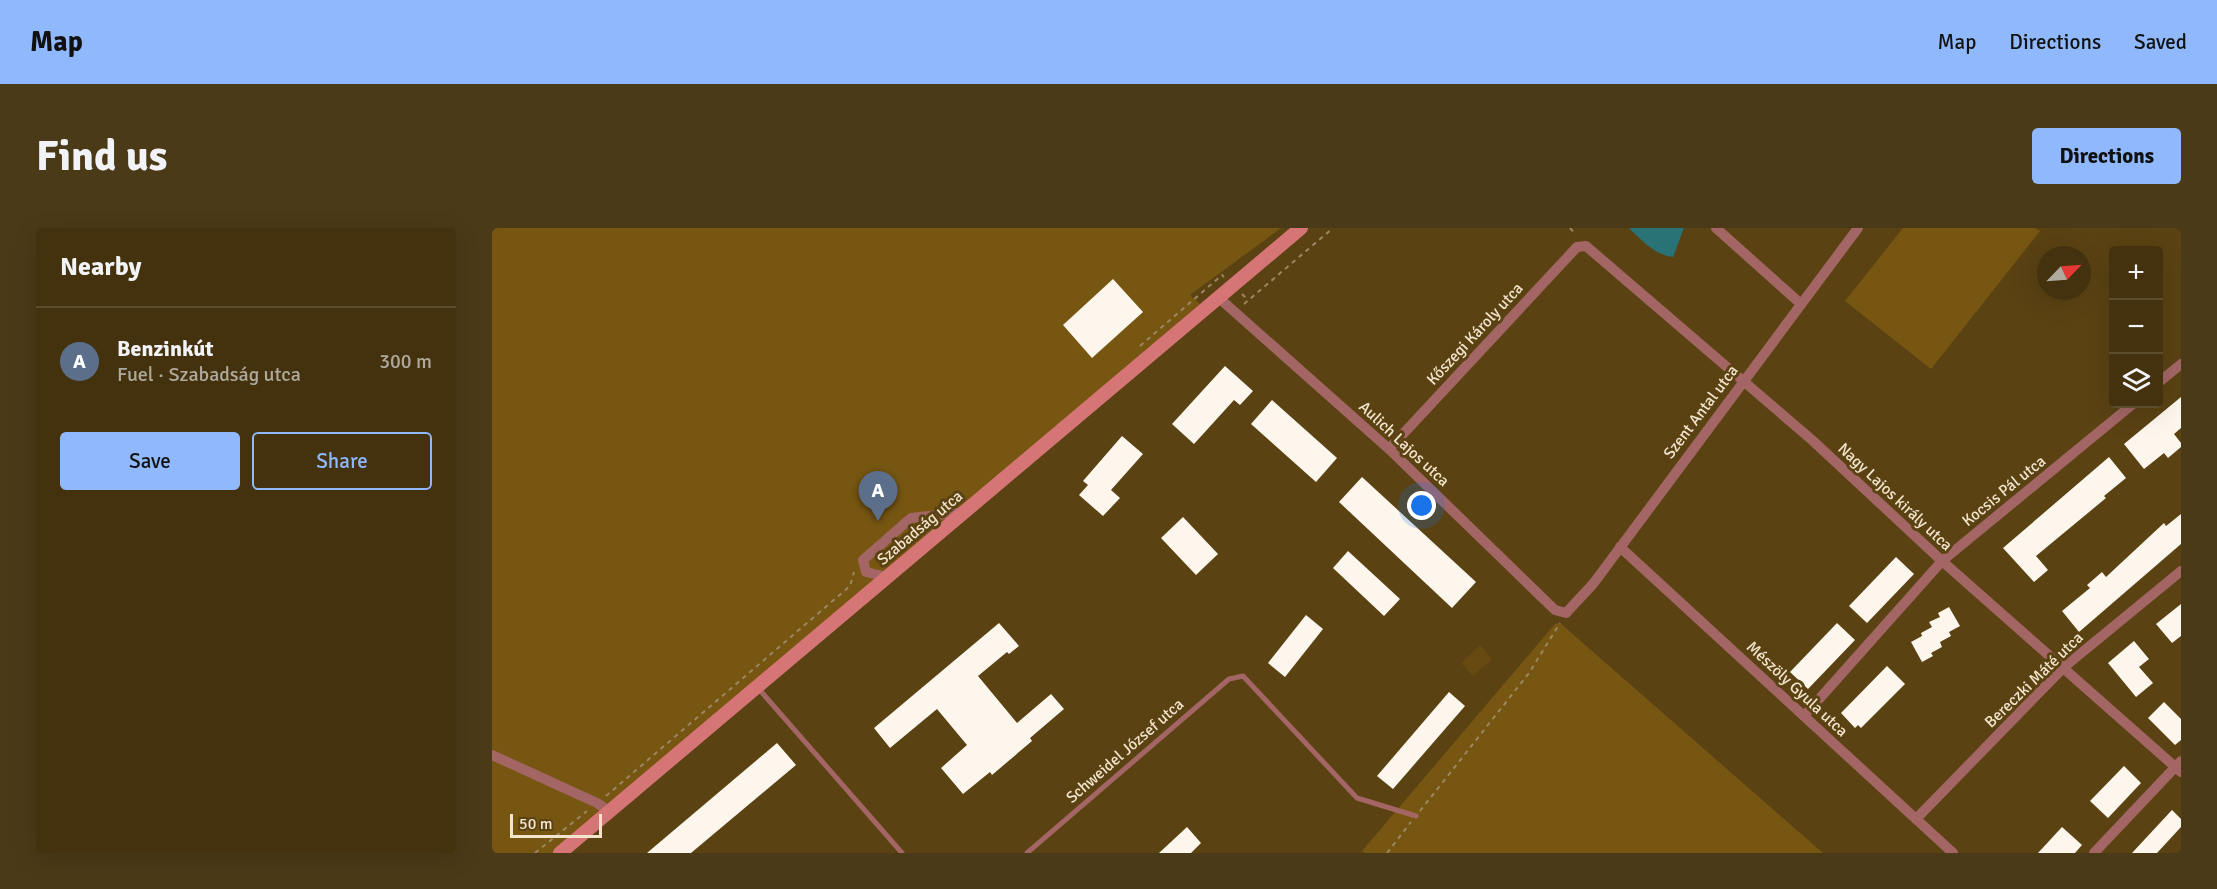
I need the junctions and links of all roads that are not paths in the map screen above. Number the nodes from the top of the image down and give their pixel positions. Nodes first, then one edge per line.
1 (1301, 228) edge
2 (1716, 228) edge
3 (1858, 228) edge
4 (1586, 246) joint
5 (1219, 298) junction
6 (1801, 304) junction
7 (2181, 364) edge
8 (2163, 379) edge
9 (1743, 381) junction
10 (2128, 408) edge
11 (1389, 449) junction
12 (964, 512) junction
13 (1620, 547) junction
14 (1942, 561) junction
15 (2181, 570) edge
16 (887, 577) junction
17 (1566, 613) joint
18 (2063, 668) junction
19 (757, 686) junction
20 (1804, 716) junction
21 (492, 755) edge
22 (2179, 766) edge
23 (609, 811) junction
24 (1416, 816) road end
25 (1917, 819) junction
26 (560, 853) edge
27 (902, 853) edge
28 (1027, 853) edge
29 (1953, 853) edge
30 (2094, 853) edge

1 - 5 main road, Szabadság utca
2 - 6 street
3 - 6 street, Szent Antal utca
4 - 9 street, Nagy Lajos király utca
4 - 11 street, Kőszegi Károly utca
5 - 11 street, Aulich Lajos utca
5 - 12 main road, Szabadság utca
6 - 9 street, Szent Antal utca
7 - 8 street
9 - 13 street, Szent Antal utca
9 - 14 street, Nagy Lajos király utca
10 - 14 street, Kocsis Pál utca
11 - 17 street, Aulich Lajos utca
12 - 16 main road, Szabadság utca
12 - 16 street
13 - 17 street, Szent Antal utca
13 - 20 street, Mészöly Gyula utca
14 - 18 street, Nagy Lajos király utca
14 - 20 street, Kocsis Pál utca
15 - 18 street, Bereczki Máté utca
16 - 19 main road, Szabadság utca
18 - 22 street, Nagy Lajos király utca
18 - 25 street, Bereczki Máté utca
19 - 23 main road, Szabadság utca
19 - 27 lane
20 - 25 street, Mészöly Gyula utca
21 - 23 street
22 - 30 street
23 - 26 main road, Szabadság utca
24 - 28 lane, Schweidel József utca
25 - 29 street, Mészöly Gyula utca

